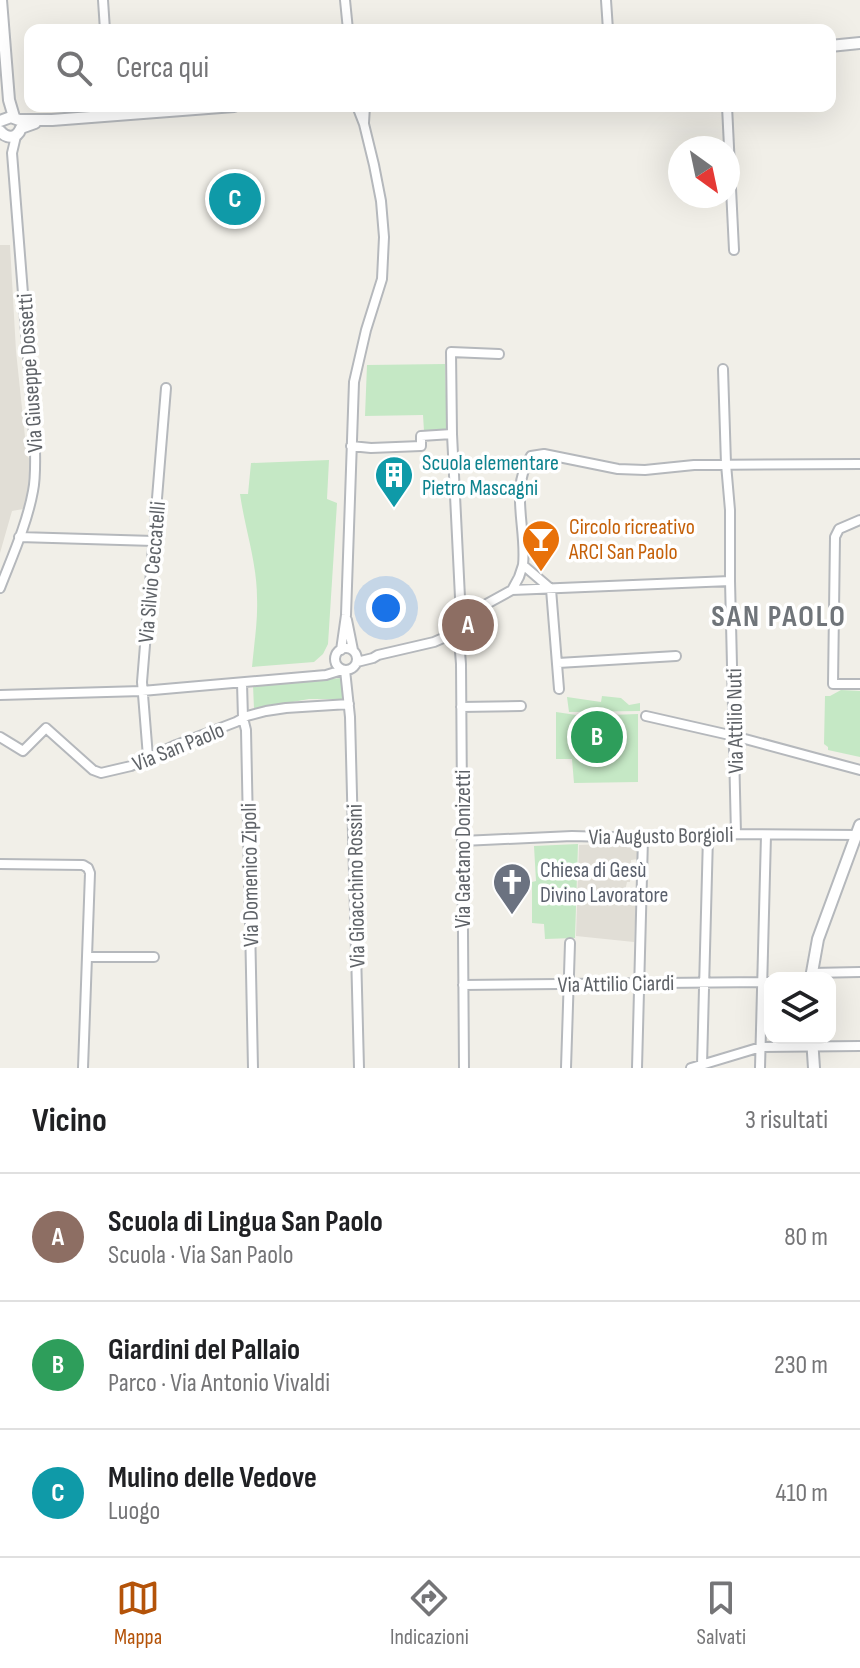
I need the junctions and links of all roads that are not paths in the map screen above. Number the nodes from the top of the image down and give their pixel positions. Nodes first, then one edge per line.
1 (1, 0) edge
2 (103, 0) edge
3 (345, 0) edge
4 (606, 0) edge
5 (105, 24) edge
6 (347, 24) edge
7 (608, 24) edge
8 (860, 43) edge
9 (836, 45) edge
10 (104, 112) edge
11 (359, 112) edge
12 (365, 112) edge
13 (727, 112) edge
14 (364, 124) junction
15 (7, 126) edge
16 (734, 250) dead end
17 (499, 354) dead end
18 (723, 369) dead end
19 (166, 388) dead end
20 (452, 434) junction
21 (351, 446) junction
22 (726, 464) junction
23 (860, 464) edge
24 (860, 520) edge
25 (19, 537) junction
26 (154, 541) junction
27 (523, 565) junction
28 (730, 581) junction
29 (0, 588) edge
30 (551, 589) junction
31 (512, 590) junction
32 (346, 615) junction
33 (461, 618) junction
34 (454, 631) junction
35 (341, 650) junction
36 (355, 656) junction
37 (676, 656) dead end
38 (558, 663) junction
39 (341, 667) junction
40 (242, 683) junction
41 (860, 684) edge
42 (559, 689) dead end
43 (142, 691) junction
44 (0, 695) edge
45 (349, 704) junction
46 (521, 706) dead end
47 (461, 707) junction
48 (646, 716) dead end
49 (243, 718) junction
50 (734, 736) junction
51 (0, 737) edge
52 (148, 757) junction
53 (860, 770) edge
54 (859, 831) edge
55 (736, 834) junction
56 (766, 835) junction
57 (708, 836) junction
58 (643, 838) junction
59 (462, 841) junction
60 (0, 864) edge
61 (570, 943) dead end
62 (87, 957) junction
63 (154, 957) dead end
64 (766, 972) edge
65 (812, 972) edge
66 (860, 972) edge
67 (836, 974) edge
68 (704, 982) junction
69 (764, 982) edge
70 (640, 983) junction
71 (570, 984) junction
72 (463, 985) junction
73 (764, 1008) edge
74 (792, 1044) edge
75 (813, 1044) edge
76 (836, 1044) edge
77 (860, 1046) edge
78 (761, 1047) junction
79 (702, 1065) junction
80 (83, 1068) edge
81 (253, 1068) edge
82 (359, 1068) edge
83 (464, 1068) edge
84 (566, 1068) edge
85 (637, 1068) edge
86 (691, 1068) edge
87 (760, 1068) edge
88 (814, 1068) edge

1 - 15 street
2 - 5 street
3 - 6 street
4 - 7 street
8 - 9 street
10 - 15 street
11 - 14 street
12 - 14 street
13 - 16 street
14 - 21 street
15 - 25 street, Via Giuseppe Dossetti
17 - 20 street
18 - 22 street
19 - 26 street, Via Silvio Ceccatelli
20 - 21 street
20 - 33 street
21 - 32 street
22 - 23 street
22 - 27 street
22 - 28 street, Via Attilio Nuti
24 - 41 street
25 - 26 street
25 - 29 street, Via Giuseppe Dossetti
26 - 43 street, Via Silvio Ceccatelli
27 - 30 street
27 - 31 street
28 - 30 street
28 - 50 street, Via Attilio Nuti
30 - 31 street
30 - 38 street
31 - 33 street
32 - 35 street
32 - 36 street
33 - 34 street
34 - 36 street
34 - 47 street, Via Gaetano Donizetti
35 - 36 street
35 - 39 street
36 - 39 street
37 - 38 street
38 - 42 street
39 - 40 street
39 - 45 street
40 - 43 street
40 - 49 street, Via Domenico Zipoli
43 - 44 street
43 - 52 street, Via Silvio Ceccatelli
45 - 49 street, Via San Paolo
45 - 82 street, Via Gioacchino Rossini
46 - 47 street
47 - 59 street, Via Gaetano Donizetti
48 - 50 street
49 - 52 street, Via San Paolo
49 - 81 street, Via Domenico Zipoli
50 - 53 street
50 - 55 street, Via Attilio Nuti
51 - 52 street, Via San Paolo
54 - 56 street, Via Augusto Borgioli
54 - 65 street
55 - 56 street, Via Augusto Borgioli
55 - 57 street, Via Augusto Borgioli
56 - 64 street
57 - 58 street, Via Augusto Borgioli
57 - 68 street
58 - 59 street, Via Augusto Borgioli
58 - 70 street
59 - 72 street, Via Gaetano Donizetti
60 - 62 street
61 - 71 street
62 - 63 street
62 - 80 street
66 - 67 street
68 - 69 street, Via Attilio Ciardi
68 - 70 street, Via Attilio Ciardi
68 - 79 street
70 - 71 street, Via Attilio Ciardi
70 - 85 street
71 - 72 street, Via Attilio Ciardi
71 - 84 street
72 - 83 street, Via Gaetano Donizetti
73 - 78 street
74 - 78 street
75 - 88 street
76 - 77 street
78 - 79 street
78 - 87 street
79 - 86 street

